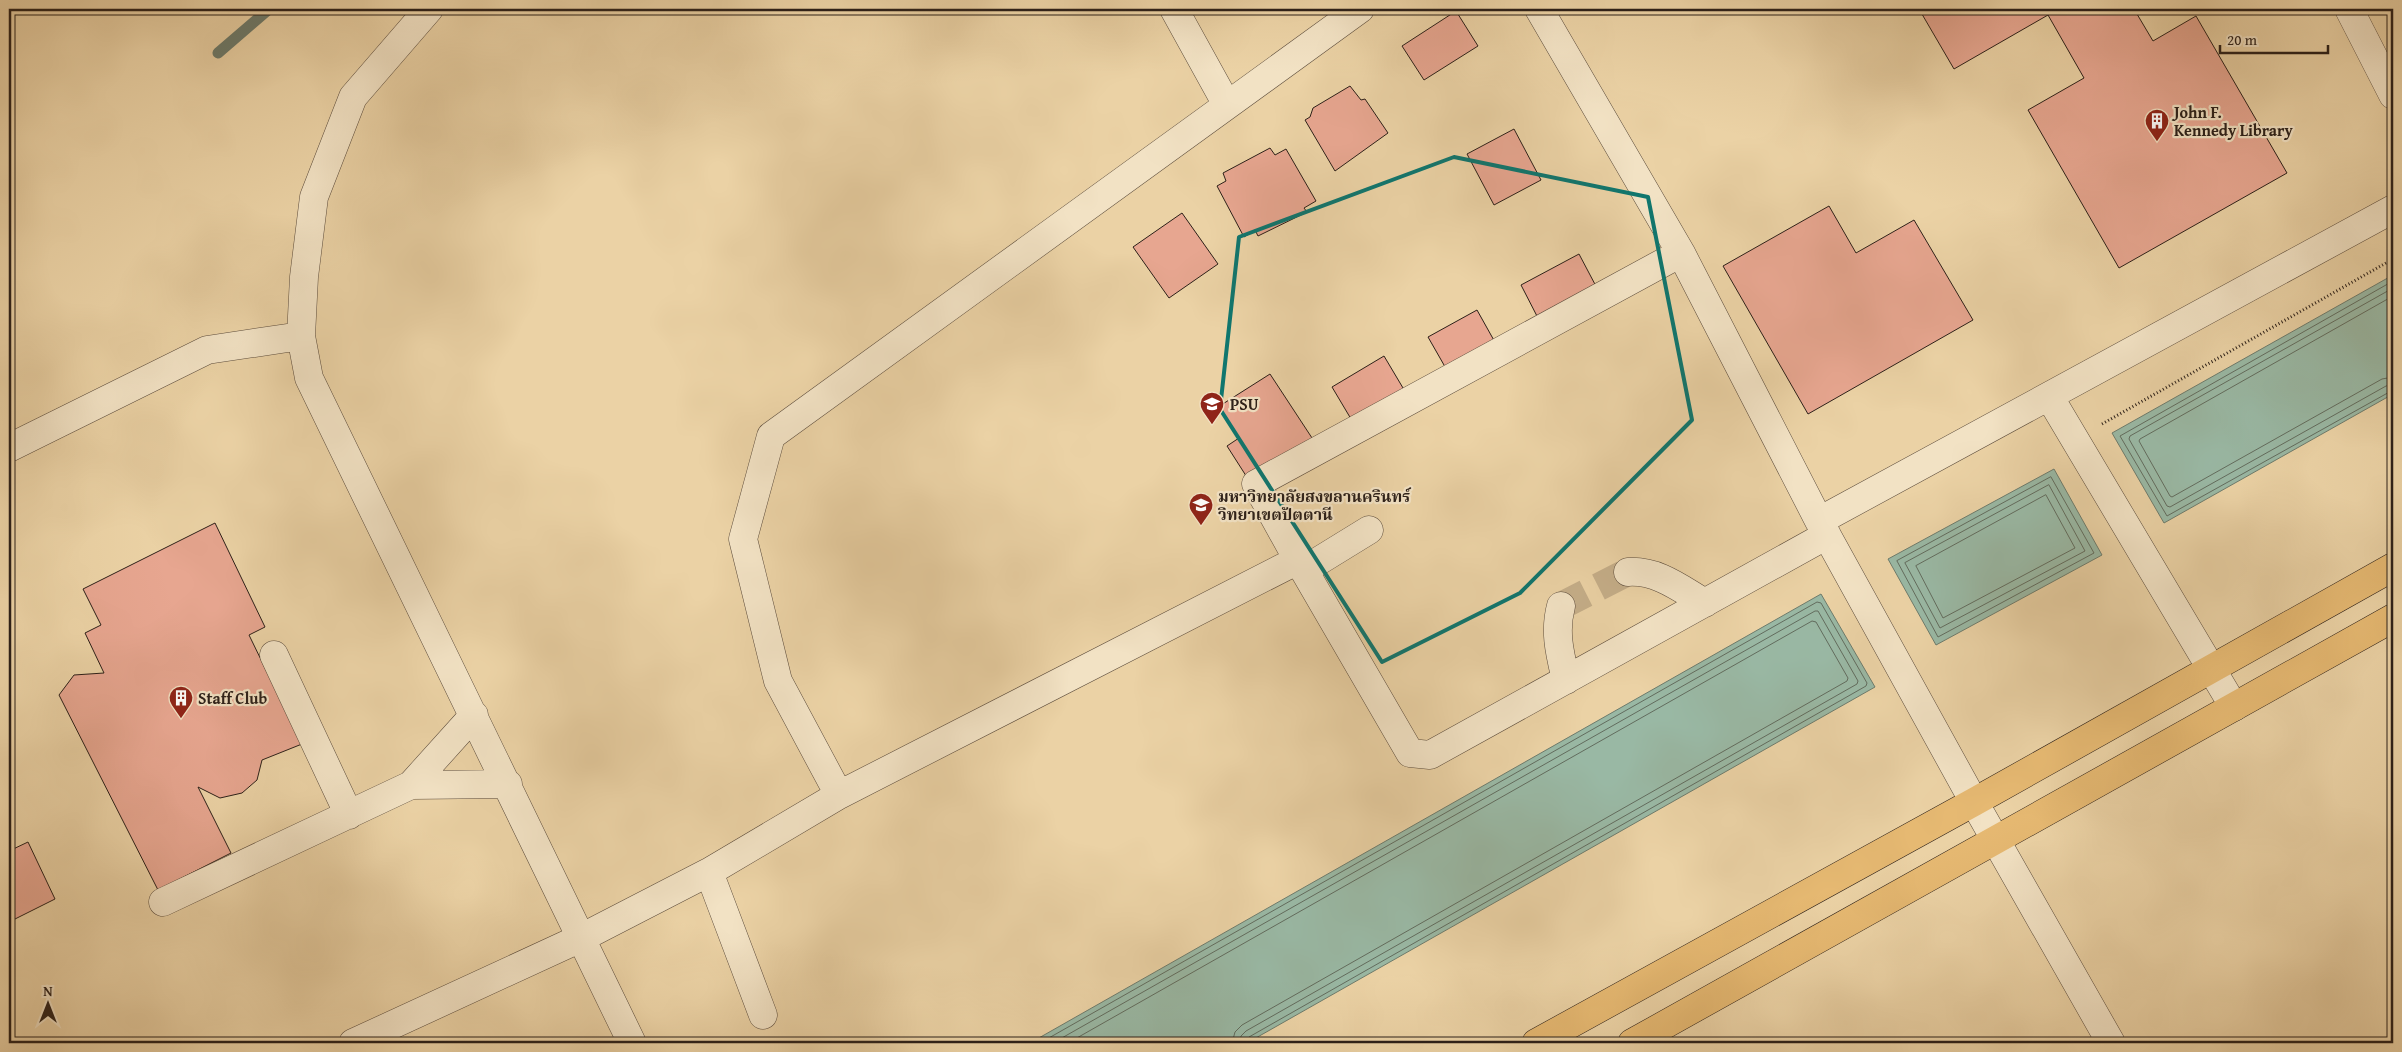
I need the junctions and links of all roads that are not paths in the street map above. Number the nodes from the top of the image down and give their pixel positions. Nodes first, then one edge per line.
1 (429, 9) edge
2 (1174, 9) edge
3 (1539, 9) edge
4 (2349, 9) edge
5 (1345, 13) edge
6 (2393, 95) edge
7 (1227, 105) junction
8 (2393, 209) edge
9 (1681, 253) junction
10 (301, 336) junction
11 (2049, 396) junction
12 (9, 448) edge
13 (1823, 528) junction
14 (1369, 530) dead end
15 (1301, 565) junction
16 (2393, 567) edge
17 (1628, 572) tunnel mouth
18 (1705, 603) junction
19 (1561, 606) dead end
20 (2393, 618) edge
21 (274, 655) dead end
22 (2211, 669) junction
23 (1566, 680) junction
24 (2234, 707) junction
25 (474, 715) junction
26 (508, 784) junction
27 (411, 786) junction
28 (839, 795) junction
29 (1974, 802) junction
30 (349, 814) junction
31 (1996, 840) junction
32 (709, 872) junction
33 (163, 902) dead end
34 (583, 937) junction
35 (763, 1015) dead end
36 (1544, 1041) edge
37 (353, 1043) edge
38 (632, 1043) edge
39 (1632, 1043) edge
40 (2111, 1043) edge

1 - 10 lane
2 - 7 lane
3 - 9 lane
4 - 6 lane
5 - 7 lane
7 - 28 lane
8 - 11 lane
9 - 13 lane
9 - 15 lane
10 - 12 lane
10 - 25 lane
11 - 13 lane
11 - 22 lane
13 - 18 lane
13 - 29 lane
14 - 15 lane
15 - 23 lane
15 - 28 lane
16 - 22 main road
17 - 18 lane
18 - 23 lane
19 - 23 lane
20 - 24 main road
21 - 30 lane
22 - 24 lane
22 - 29 main road
24 - 31 main road
25 - 26 lane
25 - 27 lane
26 - 27 lane
26 - 34 lane
27 - 30 lane
28 - 32 lane
29 - 31 lane
29 - 36 main road
30 - 33 lane
31 - 39 main road
31 - 40 lane
32 - 34 lane
32 - 35 lane
34 - 37 lane
34 - 38 lane

